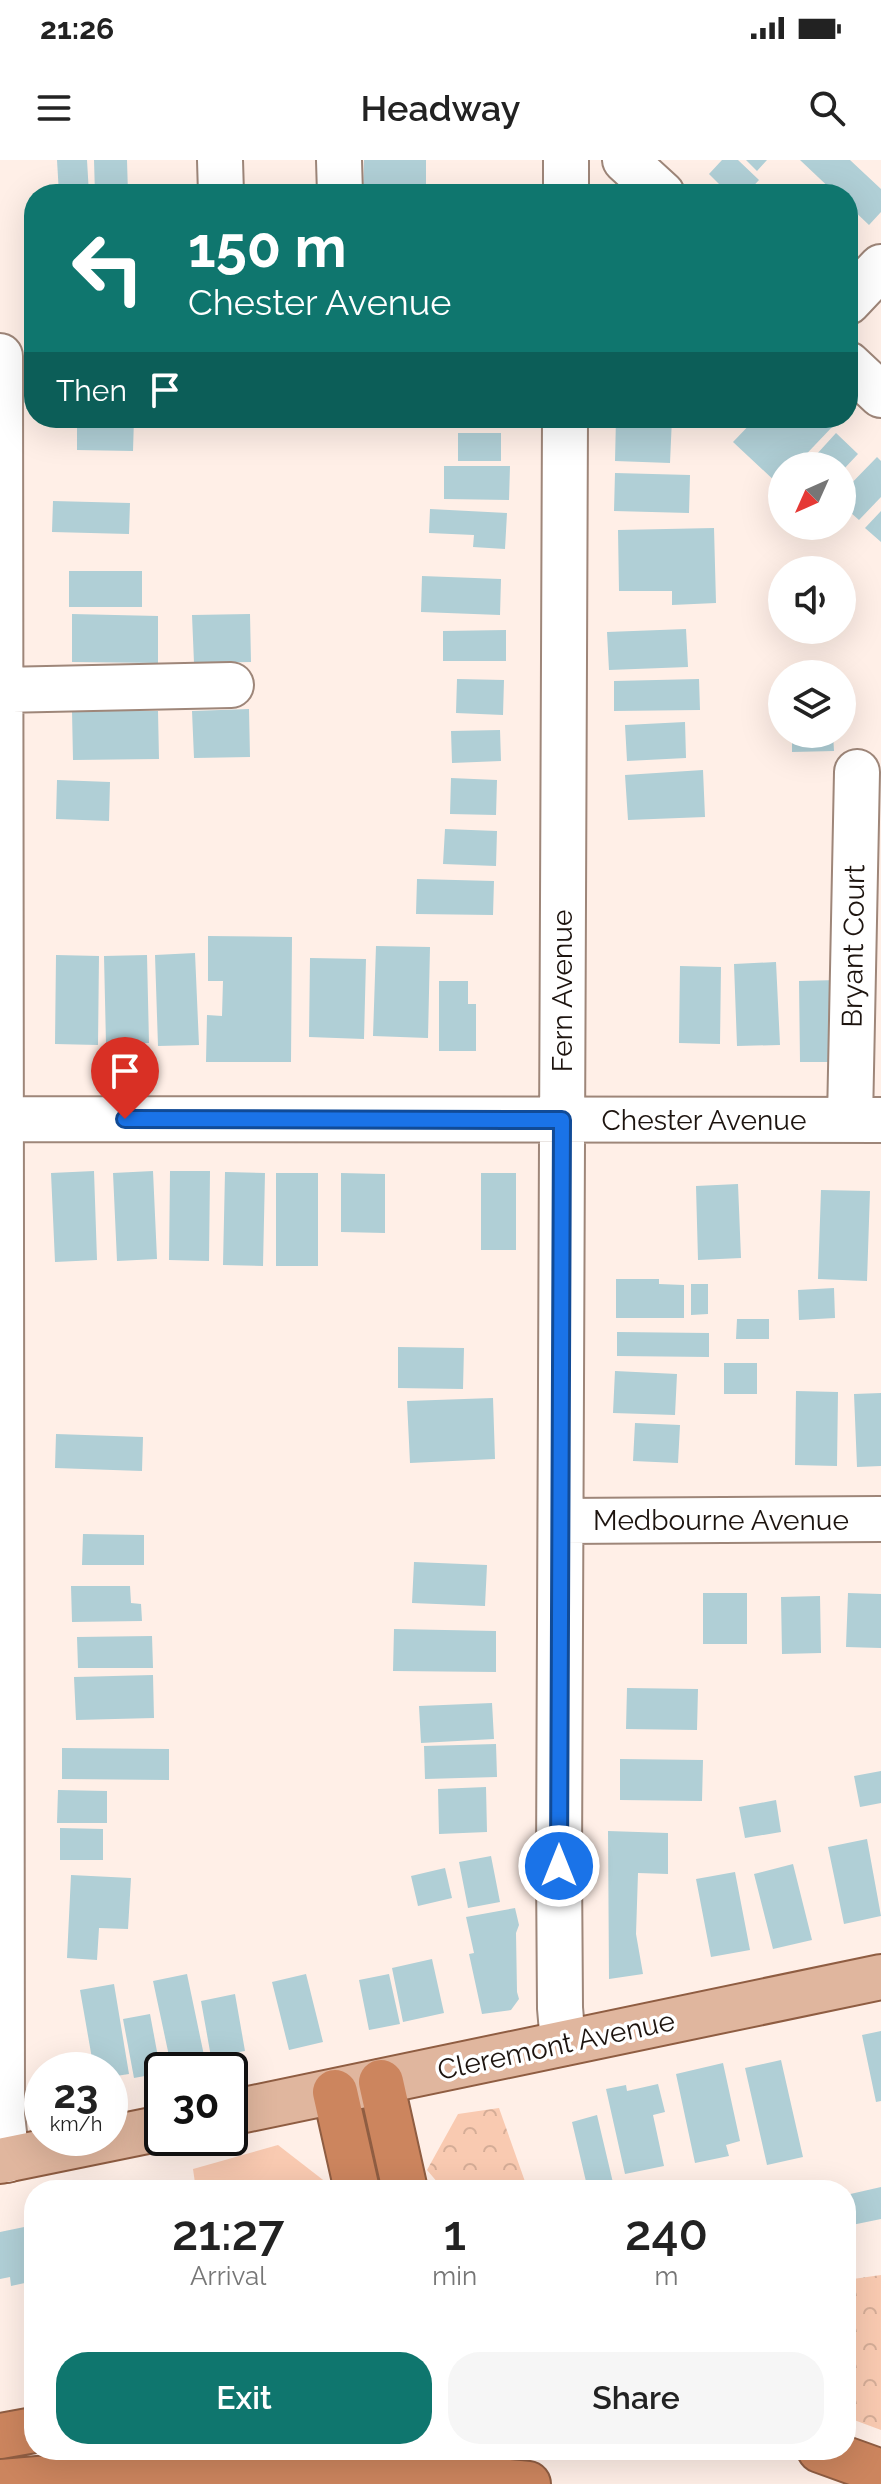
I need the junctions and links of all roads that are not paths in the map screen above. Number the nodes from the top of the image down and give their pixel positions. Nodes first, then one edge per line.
1 (220, 160) edge
2 (339, 160) edge
3 (566, 160) edge
4 (625, 160) edge
5 (221, 184) edge
6 (340, 184) edge
7 (566, 184) edge
8 (651, 184) edge
9 (881, 267) edge
10 (858, 291) edge
11 (0, 356) edge
12 (858, 373) edge
13 (881, 395) edge
14 (565, 428) edge
15 (231, 685) dead end
16 (1, 690) edge
17 (857, 772) dead end
18 (2, 1119) edge
19 (562, 1120) junction
20 (866, 1120) edge
21 (881, 1519) edge
22 (561, 1521) junction
23 (881, 1977) edge
24 (563, 2043) junction
25 (381, 2082) junction
26 (335, 2092) junction
27 (248, 2109) edge
28 (144, 2132) edge
29 (3, 2160) edge
30 (355, 2180) edge
31 (403, 2180) edge
32 (24, 2432) edge
33 (0, 2436) edge
34 (848, 2460) edge
35 (881, 2472) edge
36 (0, 2482) edge
37 (528, 2484) edge

1 - 5 street
2 - 6 street
3 - 7 street
4 - 8 street
9 - 10 street
11 - 16 street
12 - 13 street
14 - 19 street, Fern Avenue
15 - 16 street
16 - 18 street
17 - 20 street, Bryant Court
18 - 19 street, Chester Avenue
18 - 29 street
19 - 20 street, Chester Avenue
19 - 22 street, Fern Avenue
21 - 22 street, Medbourne Avenue
22 - 24 street, Fern Avenue
23 - 24 main road, Cleremont Avenue
24 - 25 main road, Cleremont Avenue
25 - 26 main road, Cleremont Avenue
25 - 31 highway
26 - 27 main road, Cleremont Avenue
26 - 30 highway
28 - 29 main road
32 - 33 highway
34 - 35 highway
36 - 37 highway

